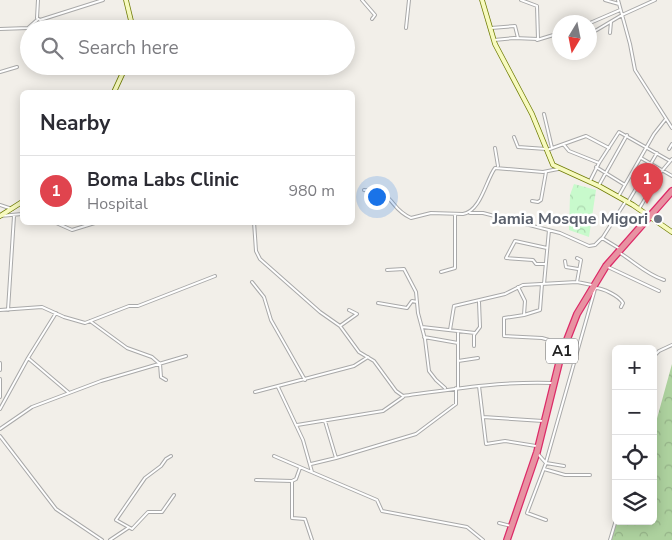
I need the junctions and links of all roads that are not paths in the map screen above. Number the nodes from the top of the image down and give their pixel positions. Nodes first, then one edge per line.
1 (38, 0) edge
2 (102, 0) edge
3 (126, 0) edge
4 (362, 0) edge
5 (409, 0) edge
6 (482, 0) edge
7 (521, 0) edge
8 (605, 0) edge
9 (618, 0) edge
10 (655, 0) edge
11 (619, 4) junction
12 (620, 10) junction
13 (622, 15) junction
14 (37, 19) joint
15 (372, 19) dead end
16 (131, 20) edge
17 (597, 20) edge
18 (611, 22) junction
19 (605, 25) junction
20 (20, 28) edge
21 (406, 28) dead end
22 (491, 28) junction
23 (609, 28) junction
24 (0, 29) edge
25 (597, 30) edge
26 (610, 33) dead end
27 (552, 35) edge
28 (518, 38) junction
29 (494, 40) junction
30 (537, 40) junction
31 (17, 67) dead end
32 (0, 72) edge
33 (122, 75) edge
34 (115, 90) edge
35 (544, 114) dead end
36 (665, 120) junction
37 (672, 128) edge
38 (627, 135) junction
39 (514, 137) dead end
40 (564, 144) junction
41 (672, 144) edge
42 (647, 147) junction
43 (496, 148) dead end
44 (609, 148) junction
45 (548, 149) junction
46 (669, 149) dead end
47 (658, 153) junction
48 (641, 158) junction
49 (671, 160) edge
50 (599, 163) junction
51 (651, 164) junction
52 (498, 166) junction
53 (596, 167) junction
54 (558, 169) junction
55 (662, 170) junction
56 (546, 171) junction
57 (606, 174) junction
58 (672, 176) edge
59 (590, 181) junction
60 (625, 185) junction
61 (599, 186) junction
62 (364, 190) dead end
63 (671, 194) edge
64 (618, 197) junction
65 (532, 201) dead end
66 (627, 202) junction
67 (20, 203) edge
68 (0, 205) edge
69 (12, 209) junction
70 (639, 209) junction
71 (20, 214) edge
72 (455, 214) junction
73 (467, 214) junction
74 (0, 216) edge
75 (14, 216) junction
76 (649, 216) junction
77 (59, 225) edge
78 (90, 225) edge
79 (254, 225) edge
80 (549, 230) junction
81 (672, 232) edge
82 (602, 238) junction
83 (547, 248) junction
84 (619, 250) junction
85 (577, 258) dead end
86 (565, 261) dead end
87 (545, 264) junction
88 (606, 266) junction
89 (578, 269) junction
90 (387, 270) dead end
91 (441, 272) dead end
92 (215, 276) dead end
93 (664, 280) dead end
94 (252, 282) dead end
95 (577, 282) junction
96 (543, 284) junction
97 (518, 287) junction
98 (594, 287) junction
99 (659, 291) dead end
100 (479, 301) junction
101 (417, 302) junction
102 (378, 303) dead end
103 (621, 307) dead end
104 (0, 310) edge
105 (8, 310) junction
106 (349, 310) dead end
107 (56, 313) junction
108 (524, 315) junction
109 (90, 321) junction
110 (340, 326) junction
111 (422, 328) junction
112 (450, 330) junction
113 (458, 333) junction
114 (476, 333) junction
115 (424, 337) junction
116 (458, 343) junction
117 (564, 345) junction
118 (672, 345) edge
119 (474, 346) dead end
120 (657, 353) edge
121 (186, 356) dead end
122 (368, 357) junction
123 (28, 358) junction
124 (478, 358) dead end
125 (458, 361) junction
126 (0, 363) edge
127 (160, 364) junction
128 (0, 370) edge
129 (0, 379) edge
130 (166, 380) dead end
131 (305, 380) junction
132 (553, 383) junction
133 (478, 386) junction
134 (278, 387) junction
135 (457, 388) junction
136 (446, 389) junction
137 (255, 392) dead end
138 (68, 393) junction
139 (404, 396) junction
140 (0, 397) edge
141 (0, 409) edge
142 (483, 417) junction
143 (325, 421) junction
144 (544, 422) junction
145 (297, 425) junction
146 (0, 429) edge
147 (0, 436) edge
148 (538, 449) junction
149 (172, 456) dead end
150 (274, 456) dead end
151 (336, 458) junction
152 (546, 462) junction
153 (311, 464) junction
154 (564, 466) dead end
155 (300, 468) junction
156 (544, 469) junction
157 (313, 473) junction
158 (590, 475) dead end
159 (256, 480) dead end
160 (292, 481) junction
161 (174, 495) dead end
162 (516, 509) junction
163 (527, 513) junction
164 (546, 520) dead end
165 (499, 523) dead end
166 (614, 525) edge
167 (510, 526) junction
168 (128, 528) junction
169 (102, 540) edge
170 (110, 540) edge
171 (312, 540) edge
172 (483, 540) edge
173 (507, 540) edge
174 (610, 540) edge

1 - 14 street
2 - 14 street
3 - 16 street
4 - 15 street
5 - 21 street
6 - 22 street
7 - 30 street
8 - 11 street
9 - 11 street
10 - 13 street
11 - 12 street
12 - 13 street
12 - 17 street
13 - 18 street
13 - 36 street
18 - 19 street
18 - 23 street
19 - 23 street
19 - 25 street
20 - 24 street
22 - 28 street
22 - 29 street
23 - 26 street
27 - 30 street
28 - 29 street
28 - 30 street
29 - 45 street
31 - 32 street
33 - 34 street
35 - 45 street
36 - 37 street
36 - 42 street
38 - 42 street
38 - 44 street
38 - 57 street
39 - 45 street
40 - 44 street
40 - 45 street
40 - 50 street
41 - 46 street
42 - 47 street
42 - 48 street
43 - 52 street
44 - 50 street
45 - 54 street
47 - 49 street
47 - 51 street
48 - 51 street
48 - 60 street
49 - 55 street
50 - 53 street
51 - 55 street
51 - 66 street
52 - 56 street
52 - 73 street
53 - 57 street
53 - 59 street
54 - 56 street
54 - 59 street
55 - 58 street
55 - 70 street
56 - 65 street
57 - 60 street
57 - 61 street
59 - 61 street
60 - 64 street
61 - 64 street
62 - 72 street
63 - 76 highway, A1
64 - 66 street
66 - 70 street
66 - 82 street
67 - 69 street
68 - 69 street
69 - 74 street
70 - 76 street
71 - 75 street
72 - 73 street
72 - 91 street
73 - 80 street
74 - 75 street
75 - 105 street
76 - 81 street
76 - 84 highway, A1
77 - 78 street
79 - 110 street
80 - 82 street
80 - 83 street
82 - 84 street
83 - 87 street
83 - 87 street
84 - 88 highway, A1
84 - 93 street
85 - 89 street
86 - 89 street
87 - 96 street
88 - 98 highway, A1
88 - 99 street
89 - 95 street
90 - 101 street
92 - 109 street
94 - 131 street
95 - 96 street
95 - 98 street
96 - 97 street
96 - 108 street
97 - 100 street
97 - 108 street
98 - 103 street
98 - 117 highway, A1
98 - 152 street
100 - 112 street
100 - 114 street
101 - 102 street
101 - 111 street
104 - 105 street
105 - 107 street
106 - 110 street
107 - 109 street
107 - 123 street
108 - 117 street
109 - 127 street
110 - 122 street
111 - 112 street
111 - 115 street
112 - 113 street
113 - 114 street
113 - 116 street
114 - 119 street
115 - 116 street
115 - 136 street
116 - 125 street
117 - 132 highway, A1
118 - 120 street
121 - 127 street
122 - 131 street
122 - 139 street
123 - 138 street
123 - 141 street
124 - 125 street
125 - 135 street
126 - 128 street
127 - 130 street
127 - 138 street
129 - 140 street
131 - 134 street
132 - 133 street
132 - 144 highway, A1
133 - 135 street
133 - 142 street
134 - 137 street
134 - 145 street
135 - 136 street
135 - 151 street
136 - 139 street
138 - 146 street
139 - 143 street
142 - 144 street
142 - 148 street
143 - 145 street
143 - 151 street
144 - 148 highway, A1
145 - 153 street
147 - 169 street
148 - 152 street
148 - 162 highway, A1
149 - 168 street
150 - 155 street
151 - 153 street
152 - 154 street
152 - 156 street
153 - 157 street
155 - 157 street
155 - 160 street
156 - 158 street
156 - 163 street
157 - 172 street
159 - 160 street
160 - 171 street
161 - 168 street
162 - 163 street
162 - 167 highway, A1
163 - 164 street
165 - 167 street
166 - 174 street
167 - 173 highway, A1
168 - 170 street

